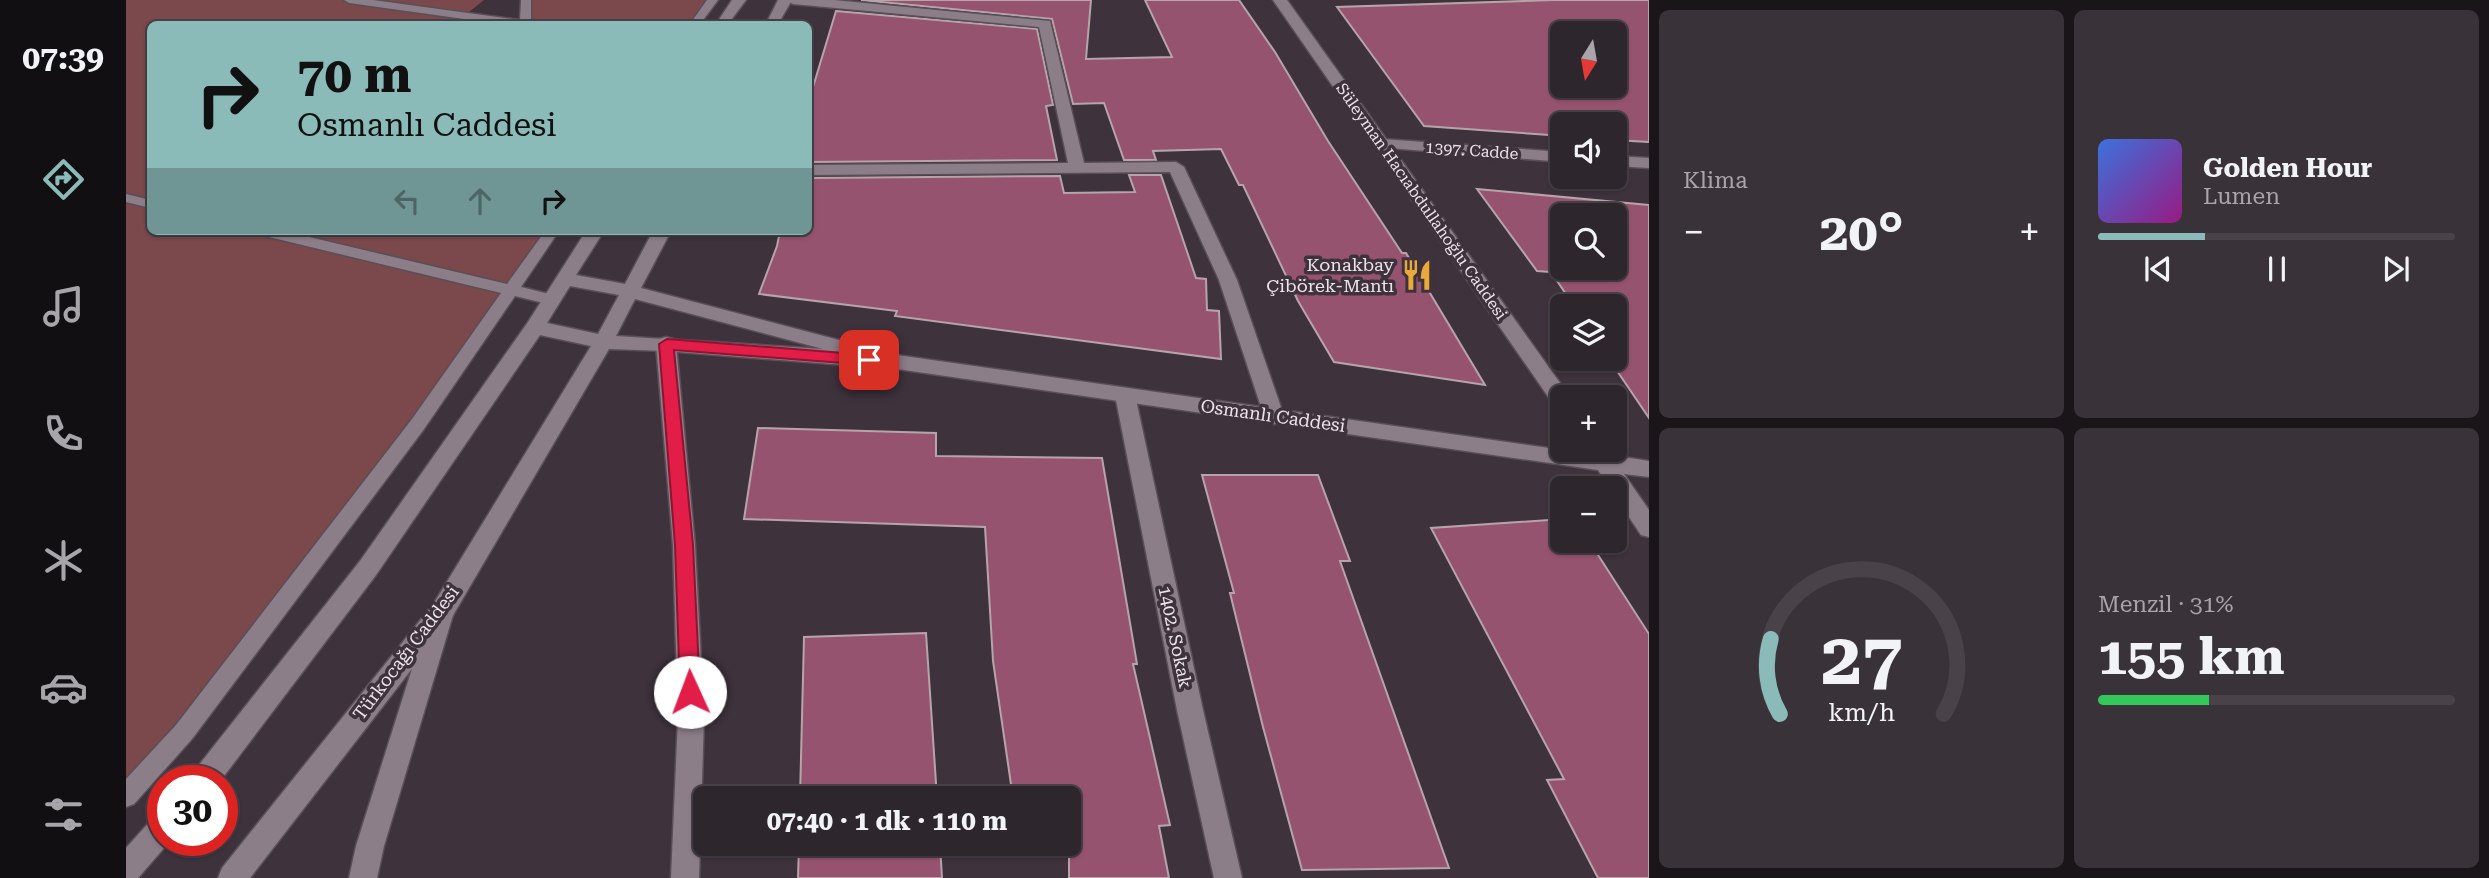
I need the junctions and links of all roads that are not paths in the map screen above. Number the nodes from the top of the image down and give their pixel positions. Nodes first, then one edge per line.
1 (349, 0) edge
2 (526, 0) edge
3 (713, 0) edge
4 (739, 0) edge
5 (785, 0) edge
6 (793, 0) edge
7 (1280, 0) edge
8 (501, 21) edge
9 (523, 21) edge
10 (697, 21) edge
11 (724, 21) edge
12 (774, 21) edge
13 (1382, 144) junction
14 (1550, 156) edge
15 (1627, 161) edge
16 (1649, 163) edge
17 (1077, 167) junction
18 (812, 170) edge
19 (126, 198) edge
20 (147, 203) edge
21 (282, 235) edge
22 (549, 235) edge
23 (592, 235) edge
24 (660, 235) edge
25 (565, 279) junction
26 (511, 290) junction
27 (630, 291) junction
28 (552, 300) junction
29 (535, 327) junction
30 (603, 342) junction
31 (667, 344) junction
32 (897, 362) junction
33 (1550, 385) edge
34 (1125, 395) junction
35 (1274, 416) junction
36 (1550, 450) edge
37 (1604, 462) edge
38 (1623, 462) edge
39 (1649, 469) edge
40 (1649, 528) edge
41 (443, 610) junction
42 (217, 765) edge
43 (126, 796) edge
44 (147, 846) edge
45 (126, 870) edge
46 (232, 878) edge
47 (363, 878) edge
48 (685, 878) edge
49 (1228, 878) edge

1 - 8 lane
2 - 9 lane
3 - 10 lane
4 - 11 street
5 - 12 street
6 - 17 street
7 - 13 street, Süleyman Hacıabdullahoğlu Caddesi
13 - 14 street, 1397. Cadde
13 - 33 street, Süleyman Hacıabdullahoğlu Caddesi
15 - 16 street
17 - 18 street
17 - 35 street
19 - 20 lane
21 - 26 lane
22 - 26 lane
23 - 25 street
24 - 27 street
25 - 27 street, Osmanlı Caddesi
25 - 28 street
26 - 28 lane
26 - 43 lane
27 - 30 street, Türkocağı Caddesi
27 - 32 street, Osmanlı Caddesi
28 - 29 street
29 - 30 street, Osmanlı Caddesi
29 - 42 street
30 - 31 street, Osmanlı Caddesi
30 - 41 street, Türkocağı Caddesi
31 - 32 street, Osmanlı Caddesi
31 - 48 street
32 - 34 street, Osmanlı Caddesi
34 - 35 street, Osmanlı Caddesi
34 - 49 street, 1402. Sokak
35 - 36 street, Osmanlı Caddesi
37 - 40 street
38 - 39 street, Osmanlı Caddesi
41 - 46 street, Türkocağı Caddesi
41 - 47 street
44 - 45 street

